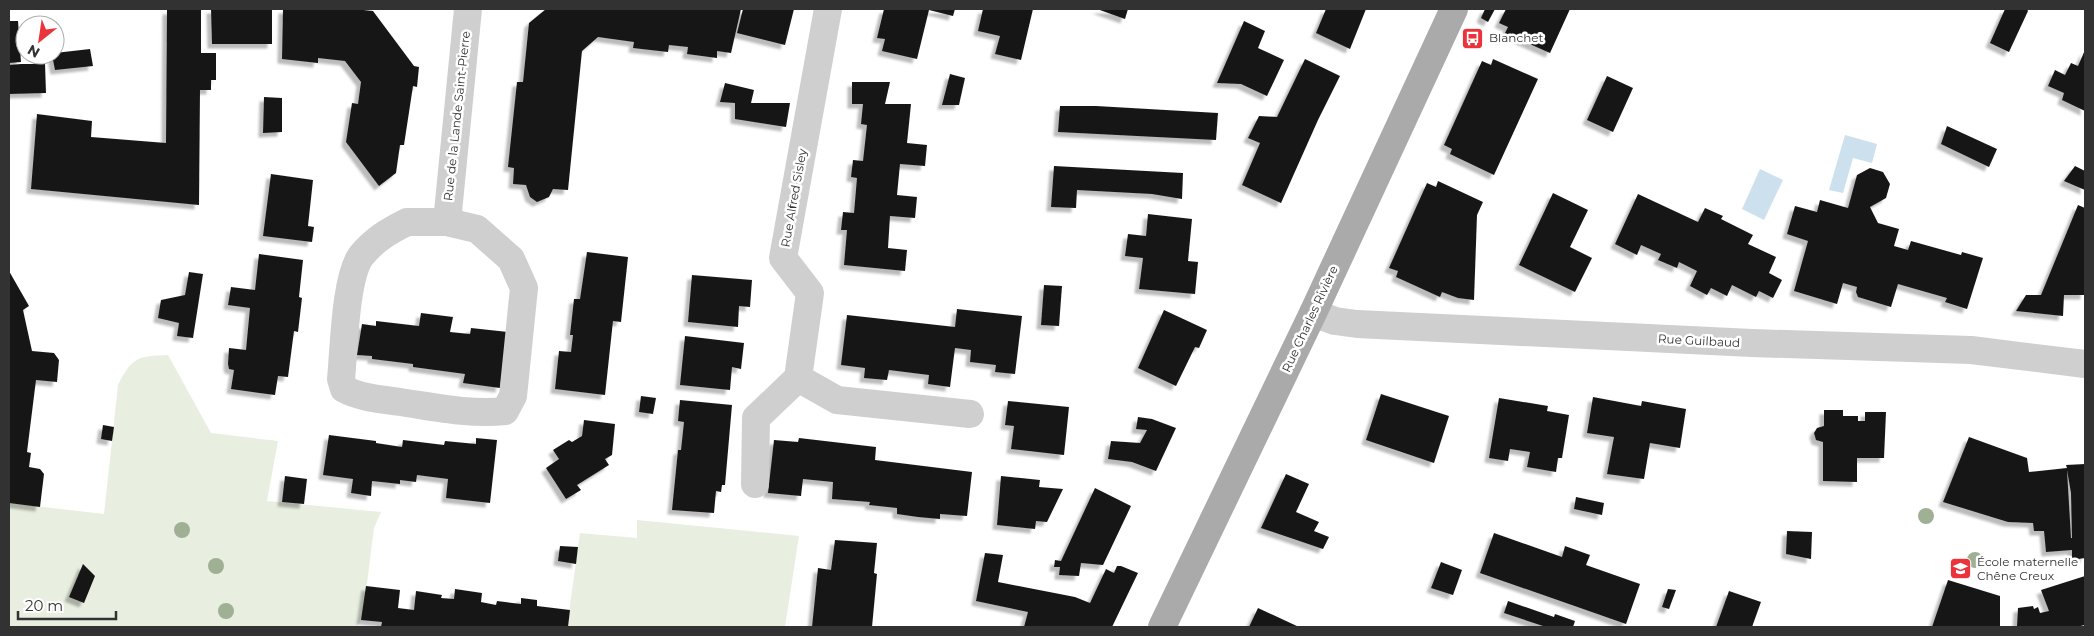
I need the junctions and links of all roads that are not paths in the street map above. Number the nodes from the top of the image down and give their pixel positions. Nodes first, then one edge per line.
1 (468, 9) edge
2 (828, 9) edge
3 (1454, 9) edge
4 (447, 222) junction
5 (1313, 313) junction
6 (2085, 364) edge
7 (798, 378) junction
8 (970, 414) dead end
9 (755, 484) dead end
10 (1162, 627) edge

1 - 4 street, Rue de la Lande Saint-Pierre
2 - 7 street, Rue Alfred Sisley
3 - 5 main road, Rue Charles Rivière
4 - 4 street
5 - 6 street, Rue Guilbaud
5 - 10 main road, Rue Charles Rivière
7 - 8 street
7 - 9 street

